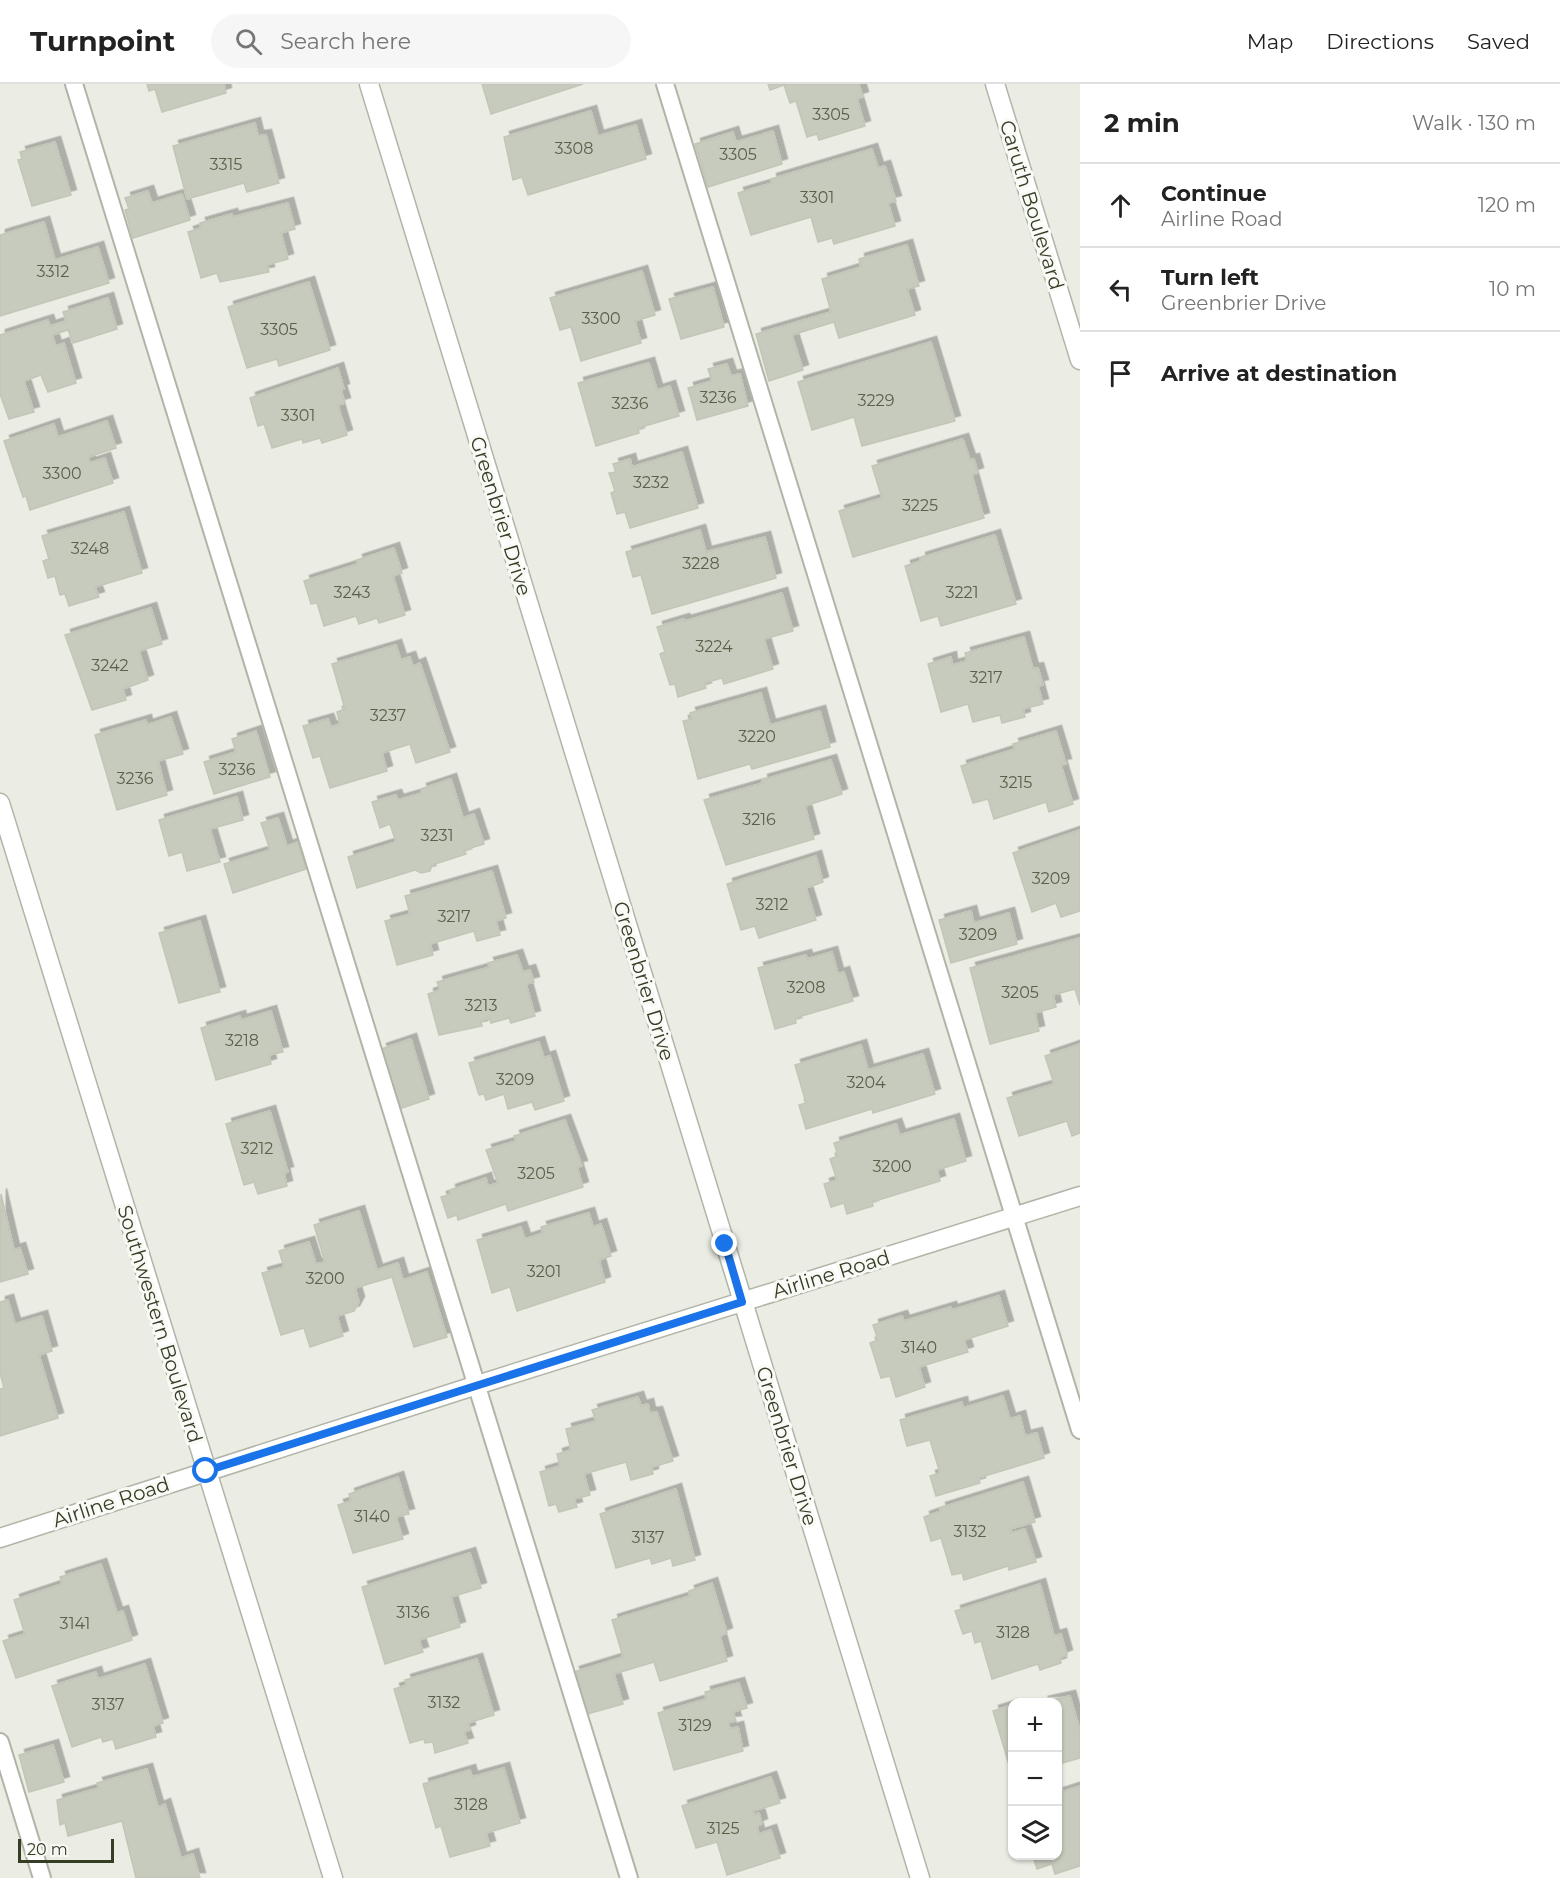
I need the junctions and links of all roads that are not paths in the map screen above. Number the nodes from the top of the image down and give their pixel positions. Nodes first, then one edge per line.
1 (74, 84) edge
2 (369, 84) edge
3 (665, 84) edge
4 (995, 84) edge
5 (1080, 360) edge
6 (0, 803) edge
7 (1080, 1196) edge
8 (1013, 1217) junction
9 (742, 1302) junction
10 (477, 1385) junction
11 (1080, 1430) edge
12 (206, 1471) junction
13 (0, 1538) edge
14 (0, 1742) edge
15 (42, 1878) edge
16 (333, 1878) edge
17 (629, 1878) edge
18 (920, 1878) edge

1 - 10 lane
2 - 9 street, Greenbrier Drive
3 - 8 lane
4 - 5 street, Caruth Boulevard
6 - 12 street, Southwestern Boulevard
7 - 8 street, Airline Road
8 - 9 street, Airline Road
8 - 11 lane
9 - 10 street, Airline Road
9 - 18 street, Greenbrier Drive
10 - 12 street, Airline Road
10 - 17 lane
12 - 13 street, Airline Road
12 - 16 street, Southwestern Boulevard
14 - 15 lane

